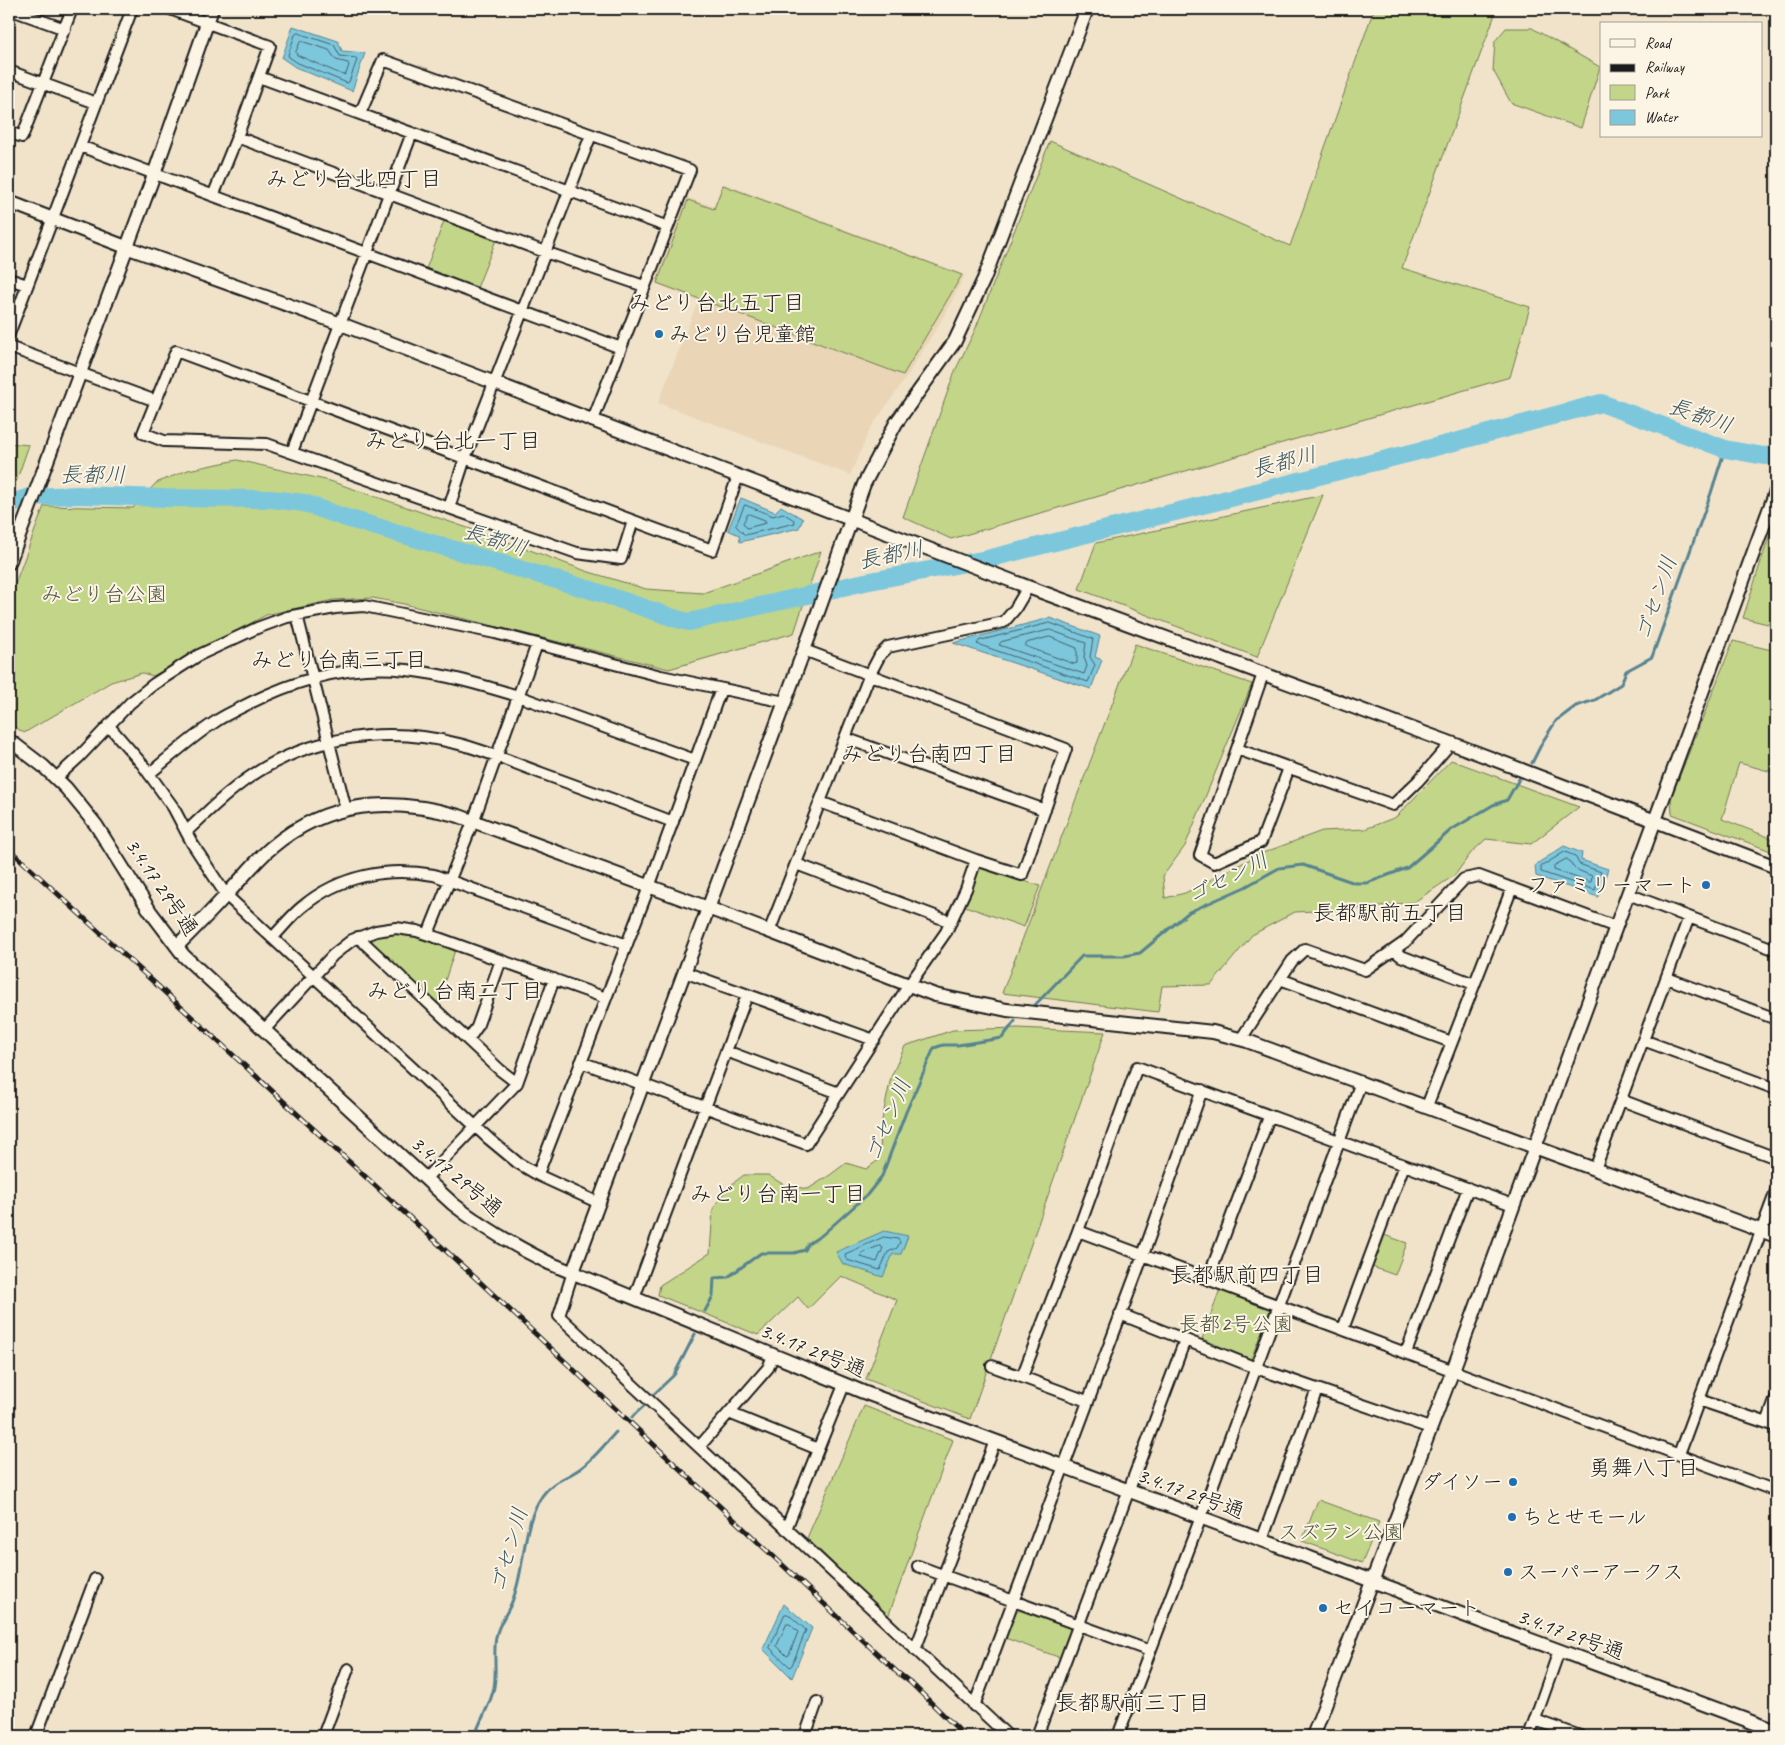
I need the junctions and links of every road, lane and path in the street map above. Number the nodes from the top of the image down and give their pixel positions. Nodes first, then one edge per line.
1 (9, 9) edge
2 (72, 9) edge
3 (132, 9) edge
4 (170, 9) edge
5 (212, 9) edge
6 (1087, 9) edge
7 (207, 23) junction
8 (65, 29) junction
9 (9, 71) edge
10 (259, 77) junction
11 (43, 84) junction
12 (96, 103) junction
13 (360, 114) junction
14 (9, 132) edge
15 (412, 133) junction
16 (590, 135) junction
17 (237, 137) junction
18 (80, 146) junction
19 (154, 173) junction
20 (569, 191) junction
21 (389, 194) junction
22 (213, 196) junction
23 (9, 202) edge
24 (52, 218) junction
25 (668, 227) junction
26 (126, 247) junction
27 (545, 252) junction
28 (366, 253) junction
29 (9, 279) edge
30 (27, 285) junction
31 (644, 286) junction
32 (523, 311) junction
33 (340, 324) junction
34 (9, 334) edge
35 (9, 347) edge
36 (621, 348) junction
37 (80, 373) junction
38 (495, 383) junction
39 (156, 400) junction
40 (310, 401) junction
41 (593, 420) junction
42 (292, 452) junction
43 (465, 458) junction
44 (738, 476) junction
45 (1776, 491) edge
46 (449, 508) junction
47 (850, 519) junction
48 (633, 521) junction
49 (9, 563) edge
50 (1028, 587) junction
51 (297, 615) junction
52 (537, 644) junction
53 (804, 650) junction
54 (870, 674) junction
55 (1263, 674) junction
56 (314, 678) junction
57 (721, 689) junction
58 (518, 696) junction
59 (785, 702) junction
60 (109, 726) junction
61 (844, 738) junction
62 (9, 740) edge
63 (329, 741) junction
64 (1451, 743) junction
65 (1237, 749) junction
66 (496, 757) junction
67 (695, 760) junction
68 (1289, 768) junction
69 (149, 774) junction
70 (56, 778) junction
71 (820, 802) junction
72 (346, 810) junction
73 (1044, 810) junction
74 (473, 822) junction
75 (673, 822) junction
76 (1655, 822) junction
77 (186, 832) junction
78 (976, 860) junction
79 (796, 864) junction
80 (1776, 866) edge
81 (449, 880) junction
82 (650, 887) junction
83 (1512, 888) junction
84 (1628, 894) junction
85 (226, 896) junction
86 (708, 908) junction
87 (1689, 917) junction
88 (951, 922) junction
89 (1616, 927) junction
90 (769, 932) junction
91 (428, 934) junction
92 (272, 938) junction
93 (358, 938) junction
94 (627, 945) junction
95 (177, 946) junction
96 (1394, 950) junction
97 (1776, 950) edge
98 (502, 960) junction
99 (684, 972) junction
100 (314, 976) junction
101 (1667, 978) junction
102 (554, 979) junction
103 (1280, 979) junction
104 (1474, 984) junction
105 (909, 985) junction
106 (747, 995) junction
107 (606, 998) junction
108 (1776, 1019) edge
109 (264, 1030) junction
110 (1241, 1039) junction
111 (468, 1040) junction
112 (874, 1040) junction
113 (1643, 1040) junction
114 (1452, 1042) junction
115 (726, 1051) junction
116 (581, 1062) junction
117 (1361, 1082) junction
118 (517, 1083) junction
119 (643, 1085) junction
120 (1776, 1089) edge
121 (1202, 1090) junction
122 (839, 1093) junction
123 (1621, 1100) junction
124 (1427, 1106) junction
125 (705, 1107) junction
126 (1269, 1117) junction
127 (475, 1126) junction
128 (1340, 1141) junction
129 (1534, 1146) junction
130 (1776, 1158) edge
131 (1404, 1165) junction
132 (1595, 1169) junction
133 (538, 1174) junction
134 (425, 1179) junction
135 (1468, 1188) junction
136 (1776, 1191) edge
137 (599, 1203) junction
138 (1513, 1205) junction
139 (1761, 1230) junction
140 (1078, 1231) junction
141 (1776, 1236) edge
142 (1143, 1255) junction
143 (573, 1272) junction
144 (1208, 1279) junction
145 (634, 1298) junction
146 (1279, 1306) junction
147 (1120, 1314) junction
148 (1343, 1330) junction
149 (1185, 1340) junction
150 (1406, 1353) junction
151 (773, 1356) junction
152 (992, 1366) dead end
153 (1256, 1368) junction
154 (1453, 1370) junction
155 (1022, 1377) junction
156 (844, 1385) junction
157 (1318, 1389) junction
158 (1776, 1398) edge
159 (1699, 1400) junction
160 (1087, 1401) junction
161 (729, 1412) junction
162 (1772, 1424) edge
163 (1430, 1428) junction
164 (995, 1441) junction
165 (699, 1447) junction
166 (818, 1449) junction
167 (1679, 1454) junction
168 (1063, 1466) junction
169 (1129, 1491) junction
170 (1776, 1491) edge
171 (1201, 1517) junction
172 (786, 1529) junction
173 (1262, 1540) junction
174 (918, 1566) dead end
175 (944, 1576) junction
176 (95, 1579) dead end
177 (1372, 1581) junction
178 (1013, 1600) junction
179 (1079, 1624) junction
180 (915, 1650) junction
181 (1150, 1651) junction
182 (1559, 1651) junction
183 (348, 1669) dead end
184 (817, 1702) dead end
185 (974, 1706) junction
186 (1535, 1720) junction
187 (1776, 1731) edge
188 (36, 1736) edge
189 (322, 1736) edge
190 (805, 1736) edge
191 (1008, 1736) edge
192 (1037, 1736) edge
193 (1118, 1736) edge
194 (1313, 1736) edge
195 (1529, 1736) edge
196 (1580, 1736) edge

1 - 8 street
2 - 8 street
3 - 12 street
4 - 7 street
5 - 7 street
6 - 47 street
7 - 10 street
7 - 19 street
8 - 11 street
9 - 11 street
10 - 13 street
10 - 17 street
11 - 12 street
11 - 14 street
12 - 18 street
13 - 15 street
13 - 16 street
15 - 20 street
15 - 21 street
16 - 20 street
16 - 25 street
17 - 21 street
17 - 22 street
18 - 19 street
18 - 24 street
19 - 22 street
19 - 26 street
20 - 25 street
20 - 27 street
21 - 27 street
21 - 28 street
22 - 28 street
23 - 24 street
24 - 26 street
24 - 30 street
25 - 31 street
26 - 33 street
26 - 37 street
27 - 31 street
27 - 32 street
28 - 32 street
28 - 33 street
29 - 30 street
30 - 34 street
31 - 36 street
32 - 36 street
32 - 38 street
33 - 38 street
33 - 40 street
35 - 37 street
36 - 41 street
37 - 39 street
37 - 49 street
38 - 41 street
38 - 43 street
39 - 40 street
39 - 42 street
40 - 42 street
40 - 43 street
41 - 44 street
42 - 46 street
43 - 46 street
43 - 48 street
44 - 47 street
44 - 48 street
45 - 76 street
46 - 48 street
47 - 50 street
47 - 53 street
50 - 54 street
50 - 55 street
51 - 52 street
51 - 56 street
51 - 60 street
52 - 57 street
52 - 58 street
53 - 54 street
53 - 59 street
54 - 61 street
54 - 73 street
55 - 64 street
55 - 65 street
56 - 58 street
56 - 63 street
56 - 69 street
57 - 59 street
57 - 67 street
58 - 66 street
58 - 67 street
59 - 86 street
60 - 69 street
60 - 70 street
61 - 71 street
61 - 73 street
62 - 70 street, 3.4.17 29号通
63 - 66 street
63 - 72 street
63 - 77 street
64 - 68 street
64 - 76 street
65 - 68 street
65 - 68 street
66 - 74 street
66 - 75 street
67 - 75 street
69 - 77 street
70 - 95 street, 3.4.17 29号通
71 - 78 street
71 - 79 street
72 - 74 street
72 - 85 street
73 - 78 street
74 - 81 street
74 - 82 street
75 - 82 street
76 - 80 street
76 - 84 street
77 - 85 street
78 - 88 street
79 - 88 street
79 - 90 street
81 - 91 street
81 - 92 street
81 - 94 street
82 - 86 street
82 - 94 street
83 - 89 street
83 - 96 street
83 - 104 street
84 - 87 street
84 - 89 street
85 - 92 street
85 - 95 street
86 - 90 street
86 - 99 street
87 - 97 street
87 - 101 street
88 - 105 street
89 - 129 street
90 - 105 street
91 - 93 street
91 - 98 street
92 - 100 street
93 - 100 street
93 - 111 street
94 - 107 street
95 - 109 street, 3.4.17 29号通
96 - 103 street
96 - 104 street
98 - 102 street
98 - 111 street
99 - 106 street
99 - 119 street
100 - 109 street
100 - 127 street
101 - 108 street
101 - 113 street
102 - 107 street
102 - 118 street
103 - 110 street
103 - 114 street
104 - 114 street
105 - 110 street
105 - 112 street
106 - 112 street
106 - 115 street
107 - 116 street
109 - 134 street, 3.4.17 29号通
110 - 117 street
111 - 118 street
112 - 122 street
113 - 120 street
113 - 123 street
114 - 124 street
115 - 122 street
115 - 125 street
116 - 119 street
116 - 133 street
117 - 124 street
117 - 128 street
118 - 127 street
119 - 125 street
119 - 137 street
121 - 126 street
121 - 140 street
121 - 142 street
122 - 125 street
123 - 130 street
123 - 132 street
124 - 129 street
125 - 145 street
126 - 128 street
126 - 144 street
127 - 133 street
127 - 134 street
128 - 131 street
128 - 146 street
129 - 132 street
129 - 138 street
131 - 135 street
131 - 148 street
132 - 139 street
133 - 137 street
134 - 143 street, 3.4.17 29号通
135 - 138 street
135 - 150 street
136 - 139 street
137 - 143 street
138 - 154 street
139 - 141 street
139 - 159 street
140 - 142 street
140 - 155 street
142 - 144 street
142 - 147 street
143 - 145 street, 3.4.17 29号通
143 - 165 street
144 - 146 street
145 - 151 street, 3.4.17 29号通
146 - 148 street
146 - 153 street
147 - 149 street
147 - 160 street
148 - 150 street
149 - 153 street
149 - 169 street
150 - 154 street
151 - 156 street, 3.4.17 29号通
151 - 161 street
152 - 155 street
153 - 157 street
153 - 171 street
154 - 163 street
154 - 167 street
155 - 160 street
156 - 164 street, 3.4.17 29号通
156 - 166 street
157 - 163 street
157 - 173 street
158 - 162 street
159 - 162 street
159 - 167 street
160 - 168 street
161 - 165 street
161 - 166 street
163 - 177 street
164 - 168 street, 3.4.17 29号通
164 - 175 street
165 - 172 street
166 - 172 street
167 - 170 street
168 - 169 street, 3.4.17 29号通
168 - 178 street
169 - 171 street, 3.4.17 29号通
169 - 179 street
171 - 173 street, 3.4.17 29号通
171 - 181 street
172 - 180 street
173 - 177 street, 3.4.17 29号通
174 - 175 street
175 - 178 street
175 - 180 street
176 - 188 street
177 - 182 street, 3.4.17 29号通
177 - 194 street
178 - 179 street
178 - 185 street
179 - 181 street
179 - 192 street
180 - 185 street
181 - 193 street
182 - 186 street
182 - 187 street, 3.4.17 29号通
183 - 189 street
184 - 190 street
185 - 191 street
186 - 195 street
186 - 196 street

